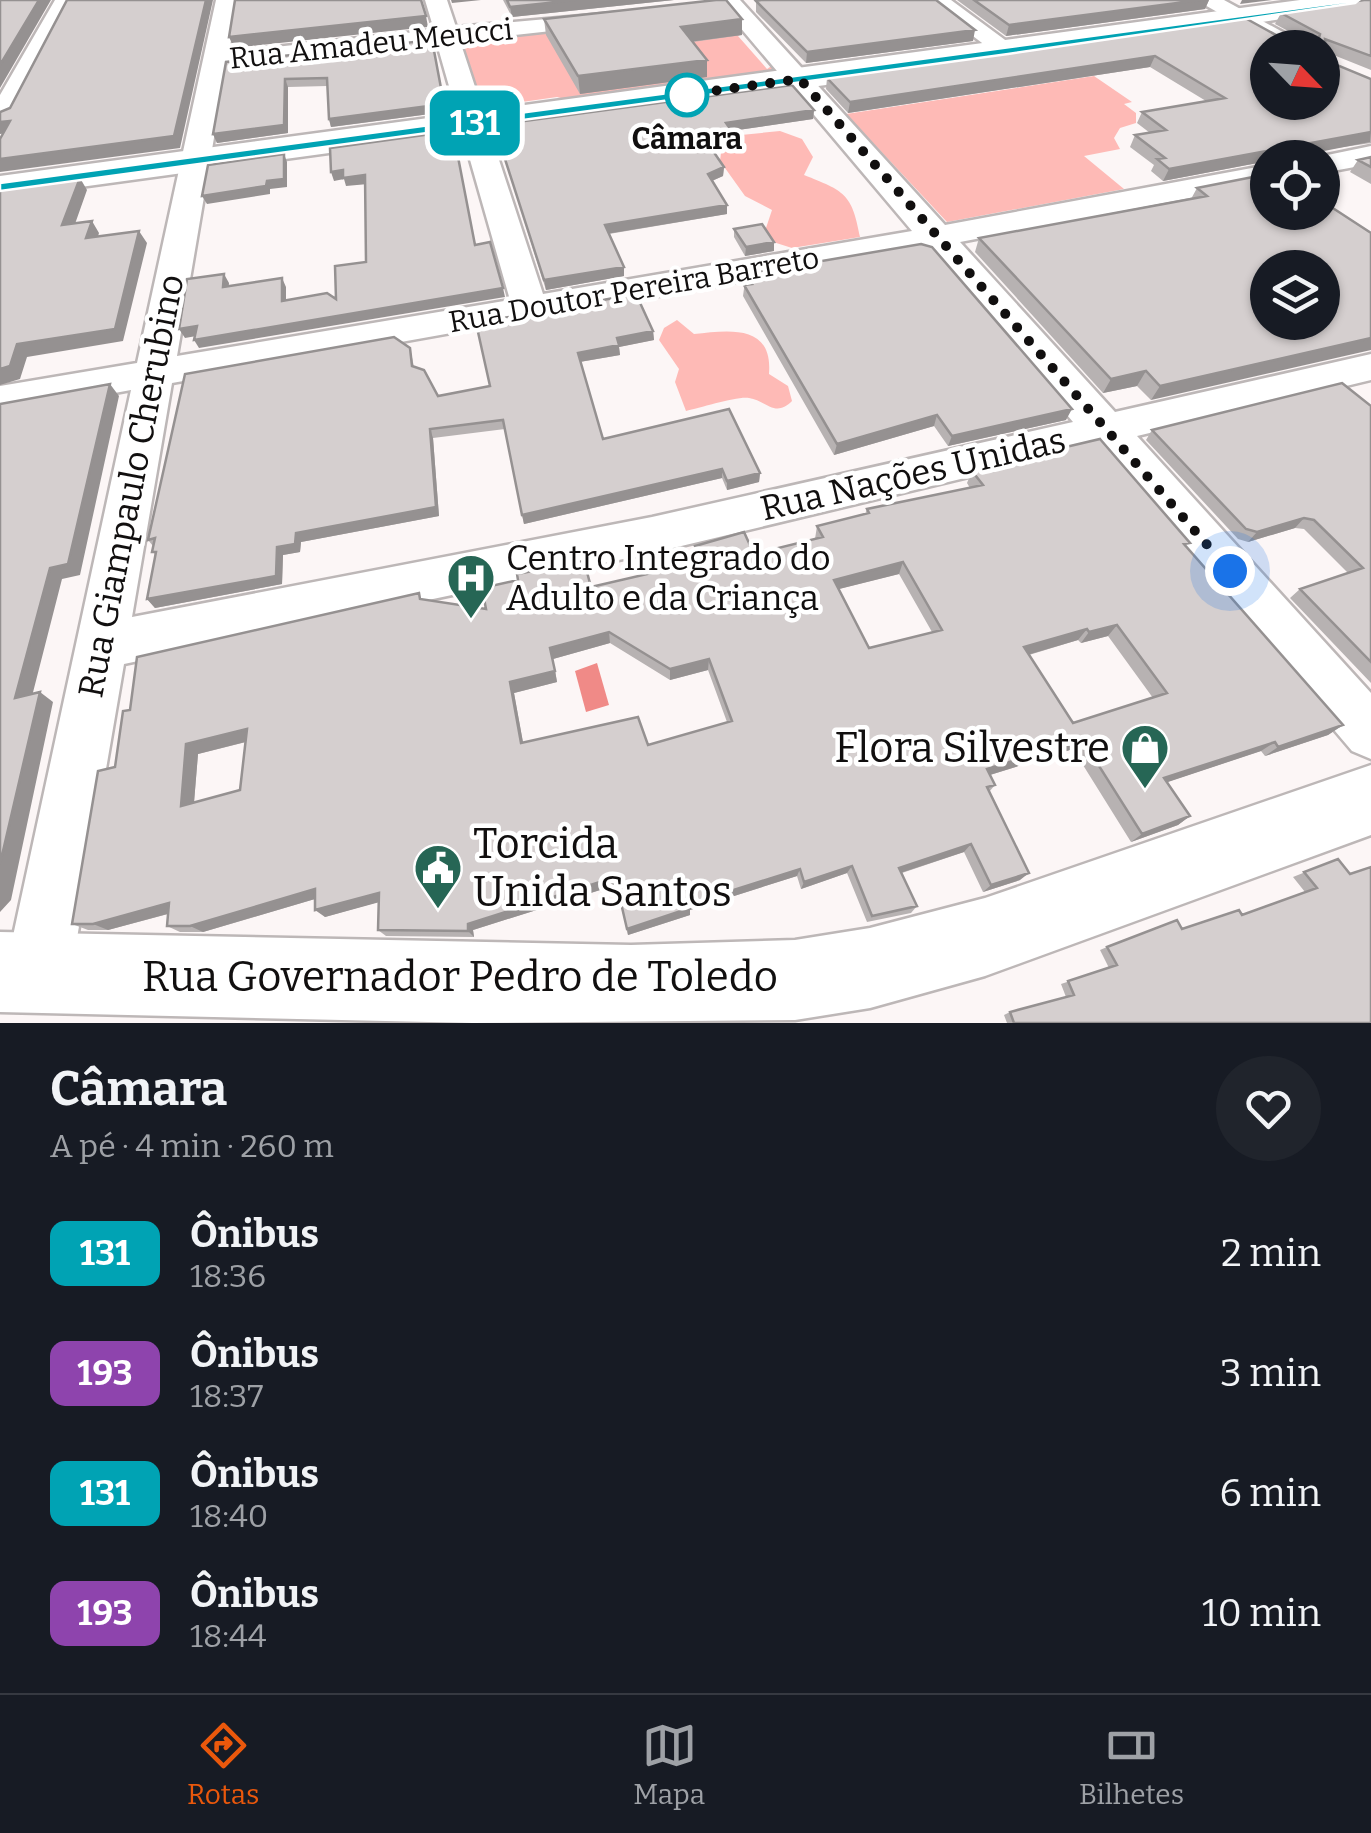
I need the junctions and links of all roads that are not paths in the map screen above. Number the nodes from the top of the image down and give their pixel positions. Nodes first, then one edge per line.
1 (66, 0) edge
2 (226, 0) edge
3 (436, 0) edge
4 (767, 0) edge
5 (937, 0) edge
6 (1207, 0) edge
7 (1355, 0) edge
8 (730, 2) edge
9 (700, 8) edge
10 (635, 14) edge
11 (1242, 18) junction
12 (1265, 30) edge
13 (447, 35) junction
14 (1008, 51) junction
15 (214, 61) junction
16 (800, 79) junction
17 (0, 118) edge
18 (473, 124) junction
19 (1371, 154) edge
20 (1340, 160) edge
21 (194, 162) junction
22 (1250, 177) edge
23 (0, 187) edge
24 (937, 236) junction
25 (530, 308) junction
26 (1371, 367) edge
27 (151, 374) junction
28 (0, 400) edge
29 (1106, 428) junction
30 (100, 646) junction
31 (1371, 732) edge
32 (1371, 800) edge
33 (19, 972) edge
34 (489, 1003) edge

1 - 17 street
2 - 15 street, Rua Giampaulo Cherubino
3 - 13 street
4 - 8 street
5 - 14 street
6 - 11 street
7 - 11 main road
8 - 9 street
8 - 16 street
10 - 13 street, Rua Amadeu Meucci
11 - 12 street
11 - 14 main road
13 - 15 street, Rua Amadeu Meucci
13 - 18 street
14 - 16 main road
15 - 21 street, Rua Giampaulo Cherubino
16 - 18 main road
16 - 24 street
18 - 21 main road
18 - 25 street
19 - 20 street
21 - 23 main road
21 - 27 street, Rua Giampaulo Cherubino
22 - 24 street, Rua Doutor Pereira Barreto
24 - 25 street, Rua Doutor Pereira Barreto
24 - 29 street
25 - 27 street, Rua Doutor Pereira Barreto
26 - 29 street, Rua Nações Unidas
27 - 28 street, Rua Doutor Pereira Barreto
27 - 30 street, Rua Giampaulo Cherubino
29 - 30 street, Rua Nações Unidas
29 - 31 street
30 - 33 street, Rua Giampaulo Cherubino
32 - 34 main road, Rua Governador Pedro de Toledo
33 - 34 main road, Rua Governador Pedro de Toledo

